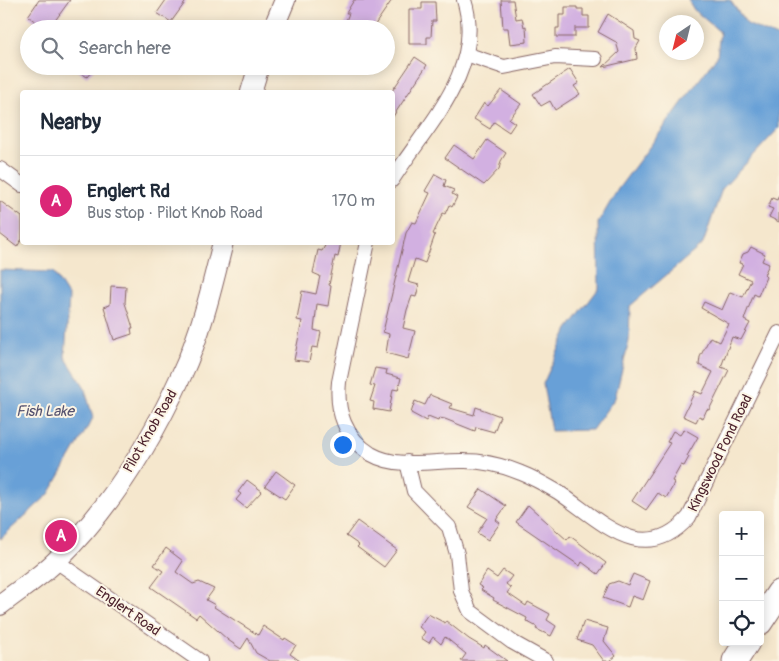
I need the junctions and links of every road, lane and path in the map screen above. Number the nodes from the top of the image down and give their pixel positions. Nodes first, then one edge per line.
1 (285, 0) edge
2 (464, 0) edge
3 (277, 20) edge
4 (466, 54) junction
5 (595, 59) dead end
6 (256, 75) edge
7 (252, 90) edge
8 (0, 170) edge
9 (395, 176) edge
10 (20, 184) edge
11 (222, 245) edge
12 (367, 245) edge
13 (779, 333) edge
14 (407, 462) junction
15 (56, 561) junction
16 (779, 593) edge
17 (0, 605) edge
18 (764, 616) edge
19 (744, 646) edge
20 (200, 661) edge
21 (546, 661) edge
22 (735, 661) edge

1 - 3 main road
2 - 4 street
4 - 5 street
4 - 9 street
6 - 7 main road
8 - 10 street
11 - 15 main road, Pilot Knob Road
12 - 14 street, Kingswood Pond Road
13 - 14 street, Kingswood Pond Road
14 - 21 street
15 - 17 main road, Pilot Knob Road
15 - 20 street, Englert Road
16 - 18 highway
19 - 22 highway

